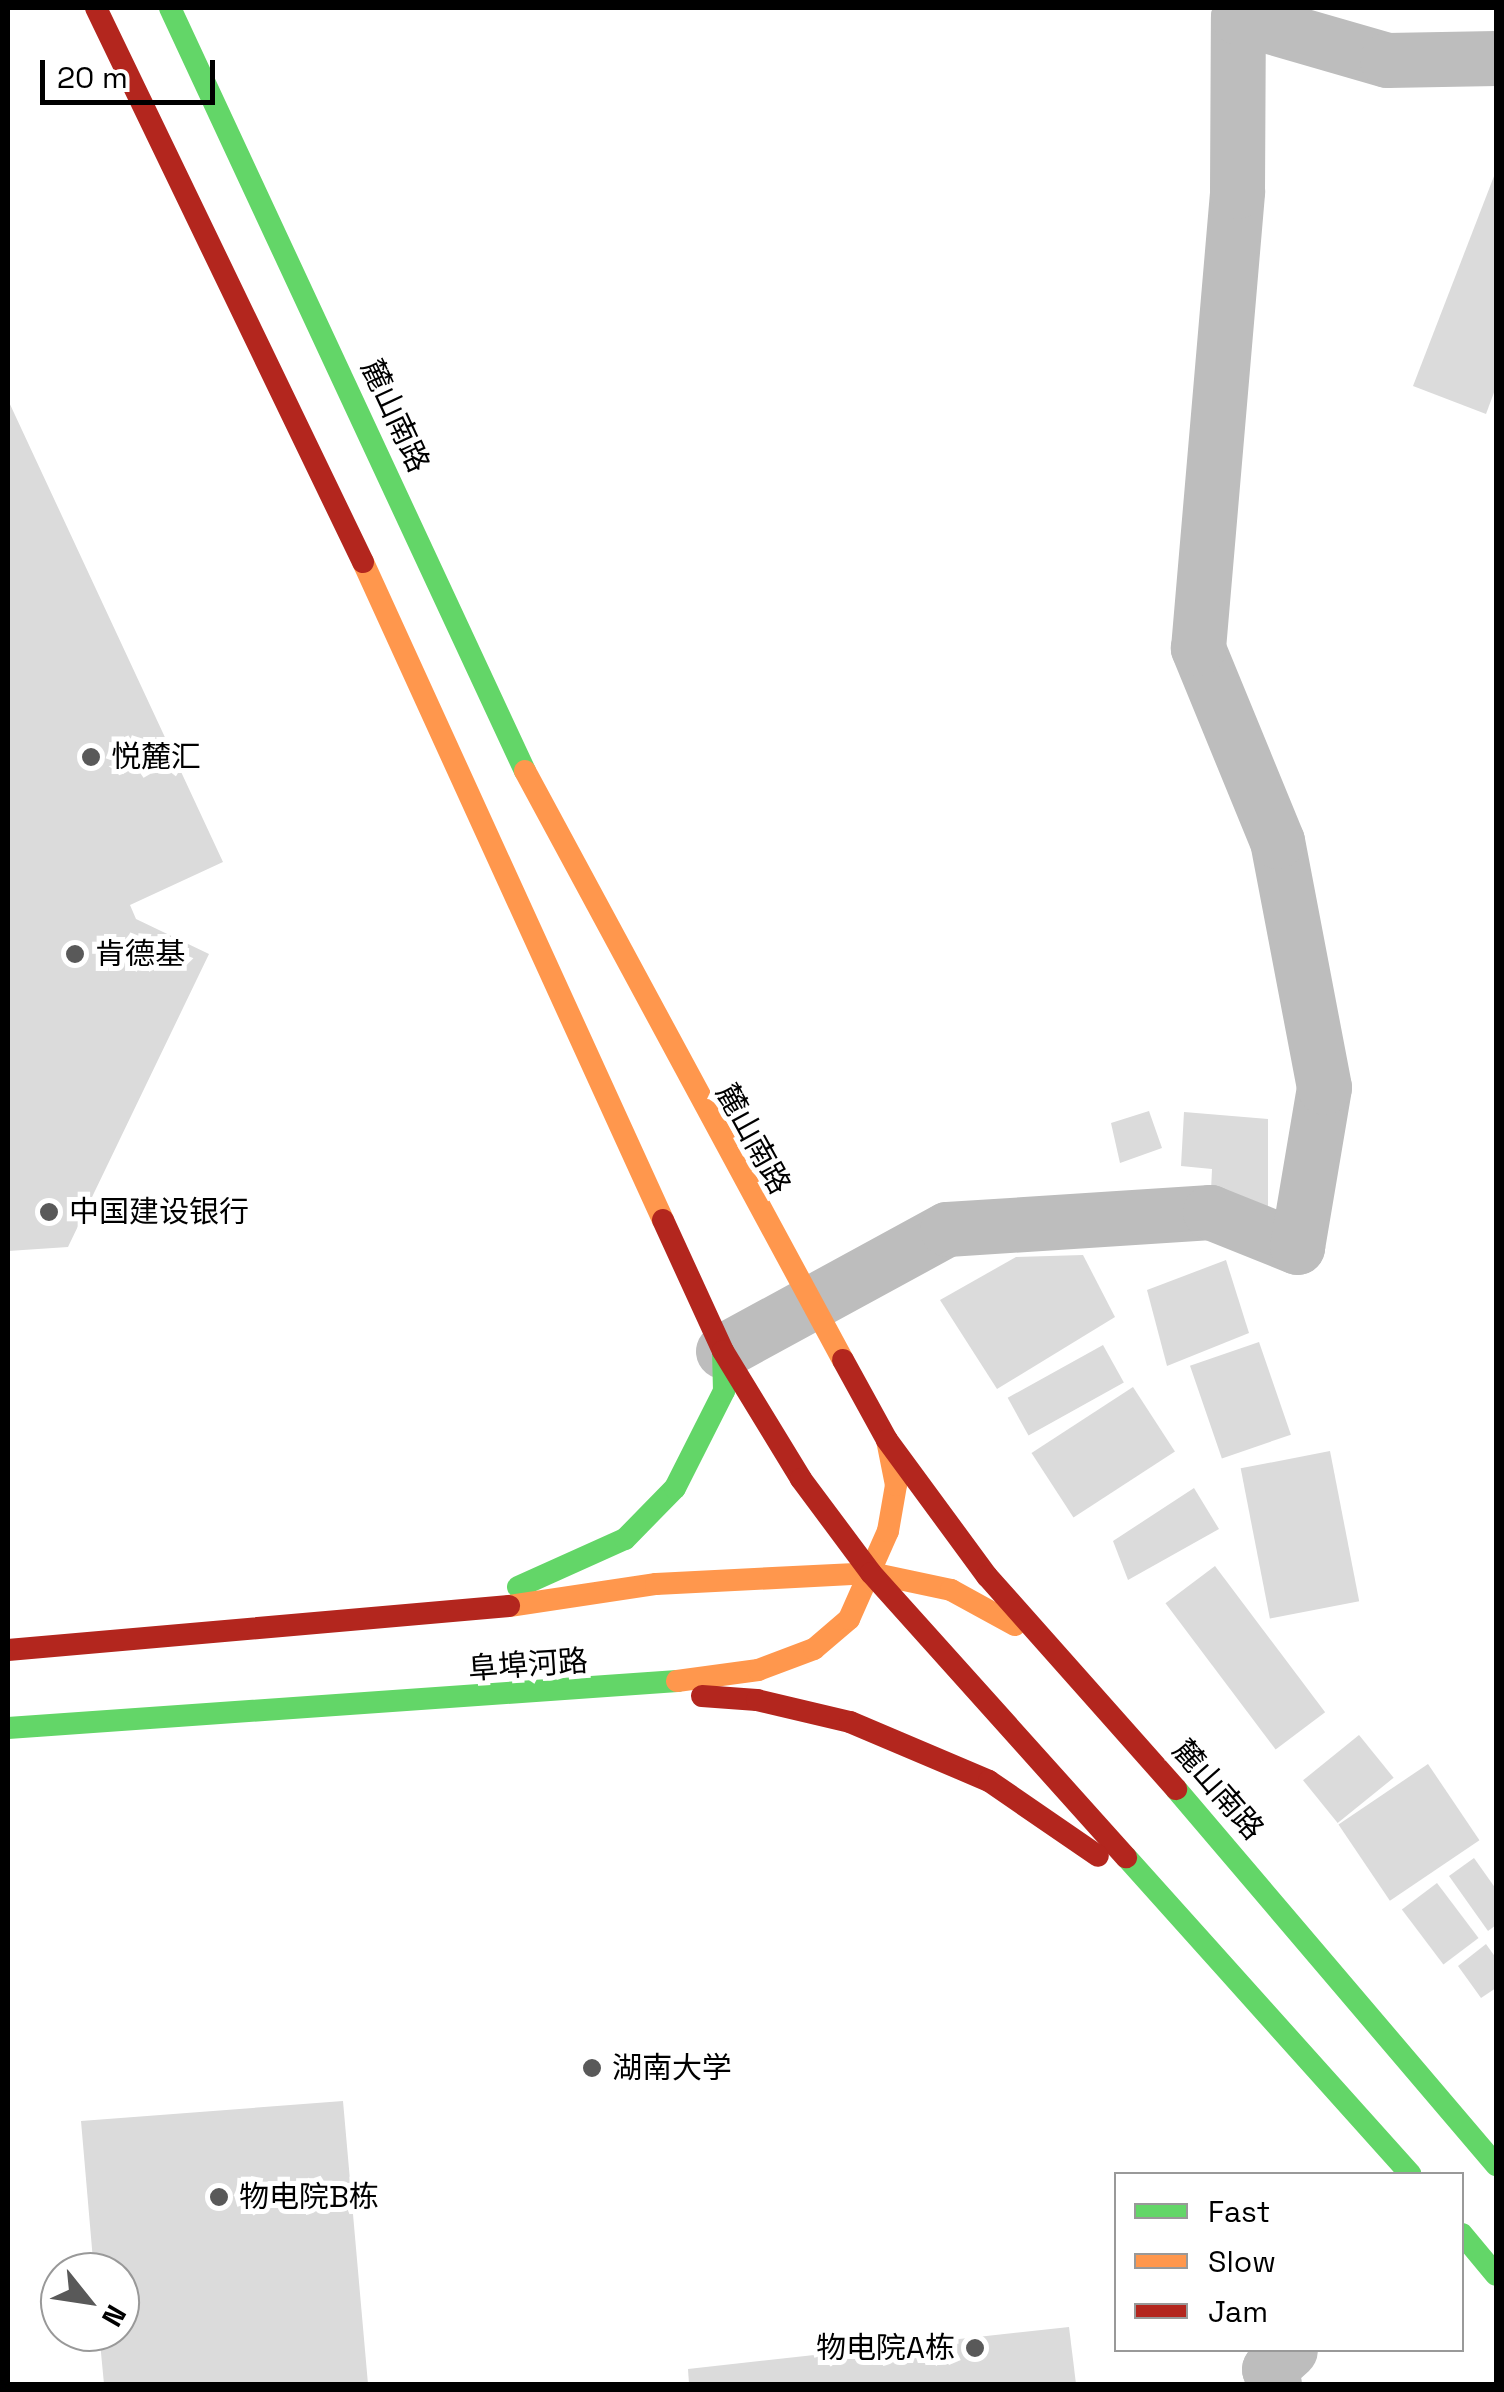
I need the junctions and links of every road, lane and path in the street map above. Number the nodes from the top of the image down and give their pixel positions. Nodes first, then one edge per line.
1 (96, 8) edge
2 (170, 8) edge
3 (1496, 58) edge
4 (809, 1301) junction
5 (723, 1351) junction
6 (887, 1440) junction
7 (871, 1573) junction
8 (447, 1615) junction
9 (1048, 1644) junction
10 (8, 1650) edge
11 (614, 1690) junction
12 (8, 1728) edge
13 (1232, 1968) junction
14 (1496, 2164) edge
15 (1408, 2172) edge
16 (1464, 2236) edge
17 (1496, 2274) edge
18 (1288, 2352) edge
19 (1274, 2384) edge

1 - 5 main road
2 - 4 main road, 麓山南路
3 - 4 street
4 - 5 street
4 - 6 main road, 麓山南路
5 - 7 main road
5 - 8 main road
6 - 7 main road, 阜埠河路
6 - 9 main road, 麓山南路
7 - 8 main road
7 - 9 main road
7 - 11 main road, 阜埠河路
7 - 13 main road
8 - 10 main road
9 - 14 main road, 麓山南路
11 - 12 main road, 阜埠河路
11 - 13 main road
13 - 15 main road
16 - 17 main road
18 - 19 street

